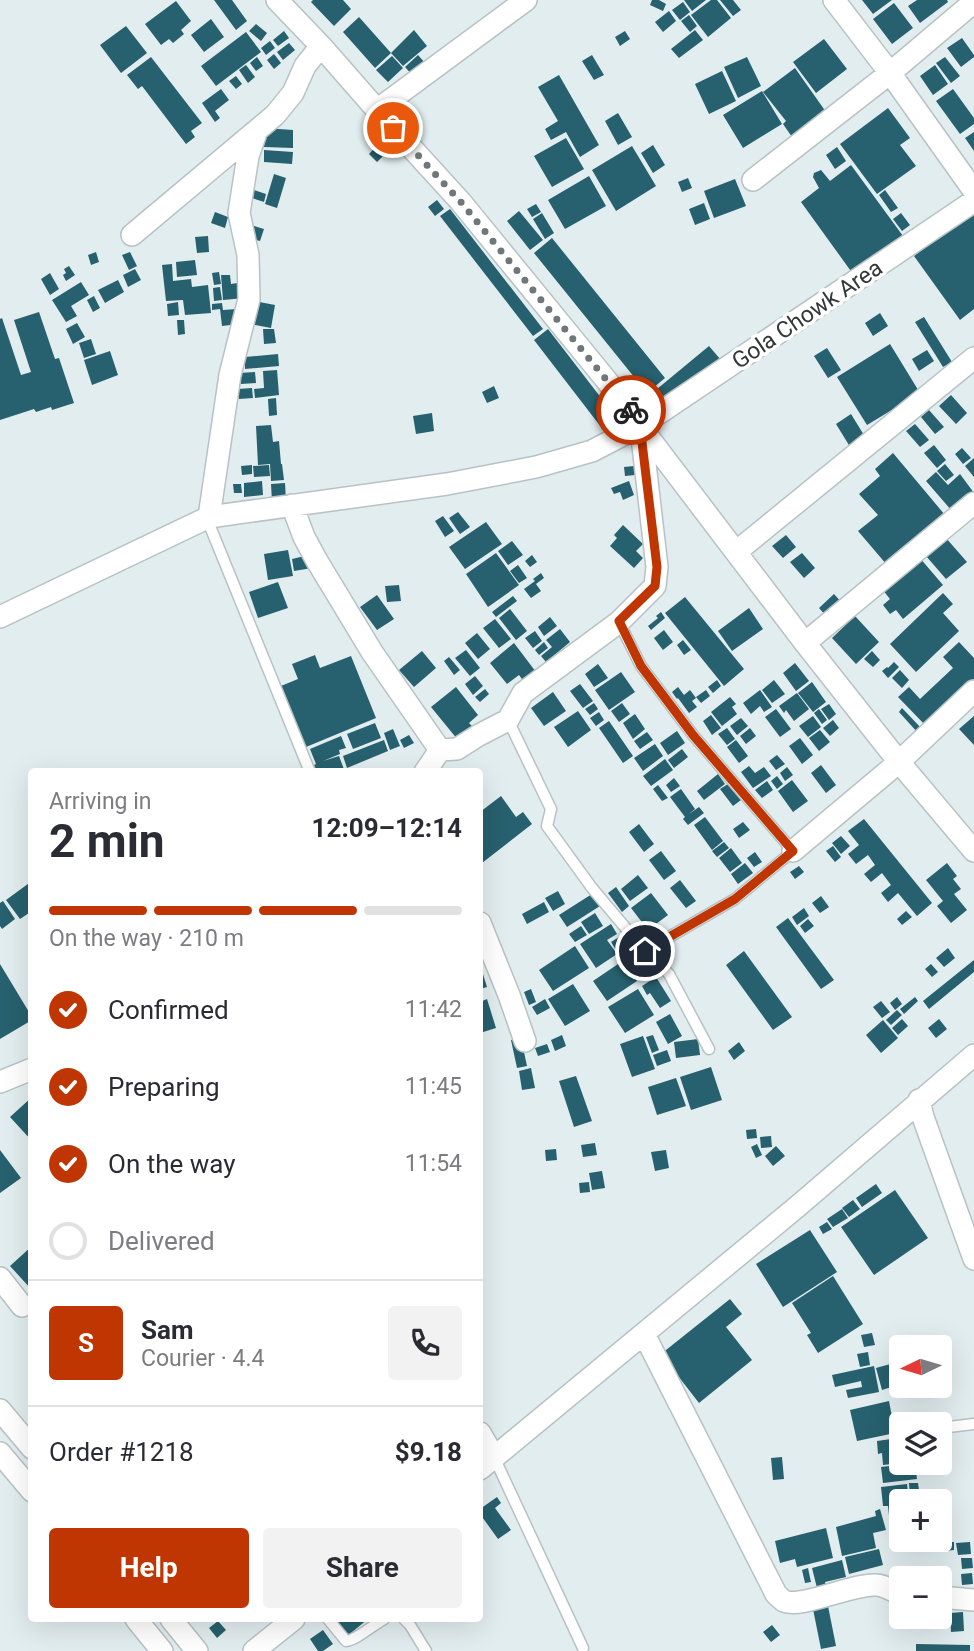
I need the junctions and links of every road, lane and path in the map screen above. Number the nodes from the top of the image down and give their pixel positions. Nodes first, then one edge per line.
1 (277, 0) edge
2 (526, 0) edge
3 (834, 0) edge
4 (974, 2) edge
5 (321, 46) junction
6 (890, 73) junction
7 (377, 110) junction
8 (257, 130) junction
9 (753, 180) dead end
10 (974, 191) edge
11 (974, 201) edge
12 (132, 235) dead end
13 (974, 359) edge
14 (638, 420) junction
15 (974, 503) edge
16 (292, 505) junction
17 (208, 518) junction
18 (736, 552) junction
19 (0, 617) edge
20 (619, 621) junction
21 (805, 643) junction
22 (974, 691) edge
23 (508, 720) junction
24 (440, 750) junction
25 (900, 762) junction
26 (308, 768) edge
27 (428, 768) edge
28 (793, 851) junction
29 (974, 851) edge
30 (483, 930) edge
31 (645, 951) junction
32 (525, 1041) dead end
33 (709, 1049) dead end
34 (974, 1055) edge
35 (28, 1071) edge
36 (0, 1082) edge
37 (919, 1100) junction
38 (974, 1259) edge
39 (0, 1278) edge
40 (22, 1306) dead end
41 (644, 1334) junction
42 (0, 1410) edge
43 (974, 1424) edge
44 (952, 1427) edge
45 (28, 1443) edge
46 (483, 1446) edge
47 (3, 1462) edge
48 (487, 1463) edge
49 (28, 1487) edge
50 (889, 1590) edge
51 (952, 1598) edge
52 (974, 1600) edge
53 (138, 1622) edge
54 (173, 1622) edge
55 (290, 1622) edge
56 (330, 1622) edge
57 (379, 1622) edge
58 (407, 1622) edge
59 (583, 1648) dead end
60 (162, 1651) edge
61 (197, 1651) edge
62 (254, 1651) edge
63 (426, 1651) edge

1 - 5 street
2 - 7 street
3 - 6 street
4 - 6 street
5 - 7 street
5 - 8 street
6 - 9 street
6 - 10 street
7 - 14 street
8 - 12 street
8 - 17 street
11 - 14 street, Gola Chowk Area
13 - 18 street
14 - 16 street, Gola Chowk Area
14 - 18 street
14 - 20 street
15 - 21 street
16 - 17 street, Gola Chowk Area
16 - 24 street
17 - 19 street, Gola Chowk Area
17 - 26 lane
18 - 21 street
20 - 23 street
20 - 28 lane
21 - 25 street
22 - 25 street
23 - 24 street
23 - 31 lane
24 - 27 street
25 - 28 street
25 - 29 street
28 - 31 lane
30 - 32 street
31 - 33 lane
34 - 37 street
35 - 36 street
37 - 38 street
37 - 41 street
39 - 40 street
41 - 48 street
41 - 50 street
42 - 45 street
43 - 44 lane
46 - 48 street
47 - 49 street
48 - 59 lane
51 - 52 street
53 - 60 street
54 - 61 street
55 - 62 street
56 - 57 lane
58 - 63 lane

